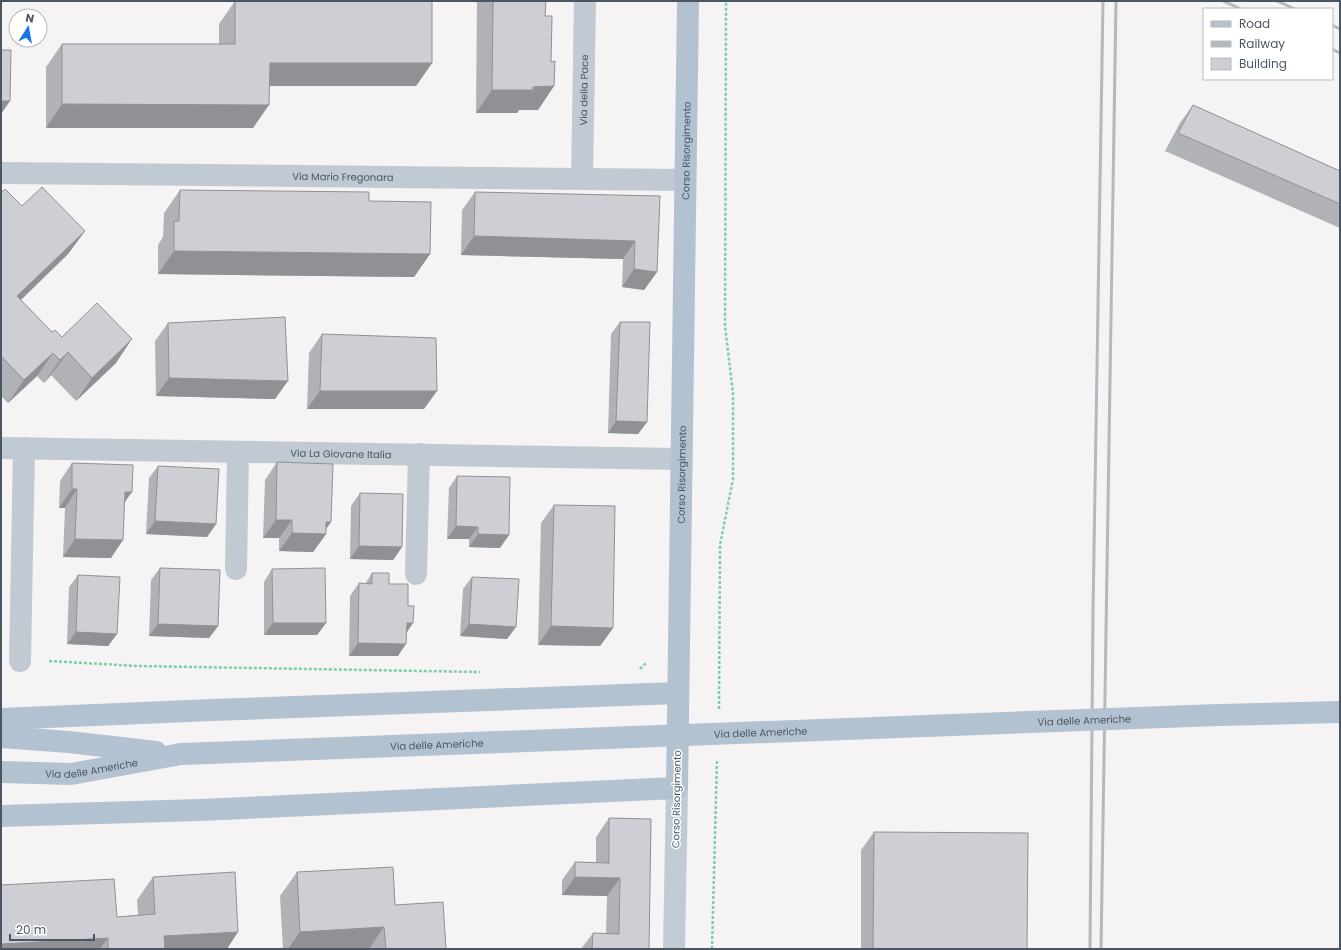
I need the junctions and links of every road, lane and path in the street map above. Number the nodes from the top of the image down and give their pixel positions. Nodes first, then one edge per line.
1 (585, 1) edge
2 (688, 1) edge
3 (726, 1) edge
4 (1, 173) edge
5 (582, 179) junction
6 (685, 180) junction
7 (1, 448) edge
8 (24, 448) junction
9 (238, 452) junction
10 (419, 454) junction
11 (681, 459) junction
12 (236, 569) dead end
13 (416, 574) dead end
14 (20, 661) dead end
15 (49, 661) dead end
16 (647, 662) dead end
17 (636, 670) dead end
18 (486, 673) dead end
19 (678, 694) junction
20 (1340, 712) edge
21 (719, 714) dead end
22 (1, 719) edge
23 (1, 737) edge
24 (718, 753) dead end
25 (181, 754) junction
26 (1, 772) edge
27 (676, 788) junction
28 (1, 816) edge
29 (674, 949) edge
30 (712, 949) edge

1 - 5 street, Via della Pace
2 - 6 main road, Corso Risorgimento
3 - 21 path
4 - 5 street, Via Mario Fregonara
5 - 6 street, Via Mario Fregonara
6 - 11 main road, Corso Risorgimento
7 - 8 street, Via La Giovane Italia
8 - 9 street, Via La Giovane Italia
8 - 14 street
9 - 10 street, Via La Giovane Italia
9 - 12 street
10 - 11 street, Via La Giovane Italia
10 - 13 street
11 - 19 main road, Corso Risorgimento
15 - 18 path
16 - 17 path
19 - 22 main road
19 - 27 main road, Corso Risorgimento
20 - 25 main road, Via delle Americhe, bridge
23 - 25 main road, Via delle Americhe
24 - 30 path
25 - 26 main road, Via delle Americhe
27 - 28 main road
27 - 29 main road, Corso Risorgimento

